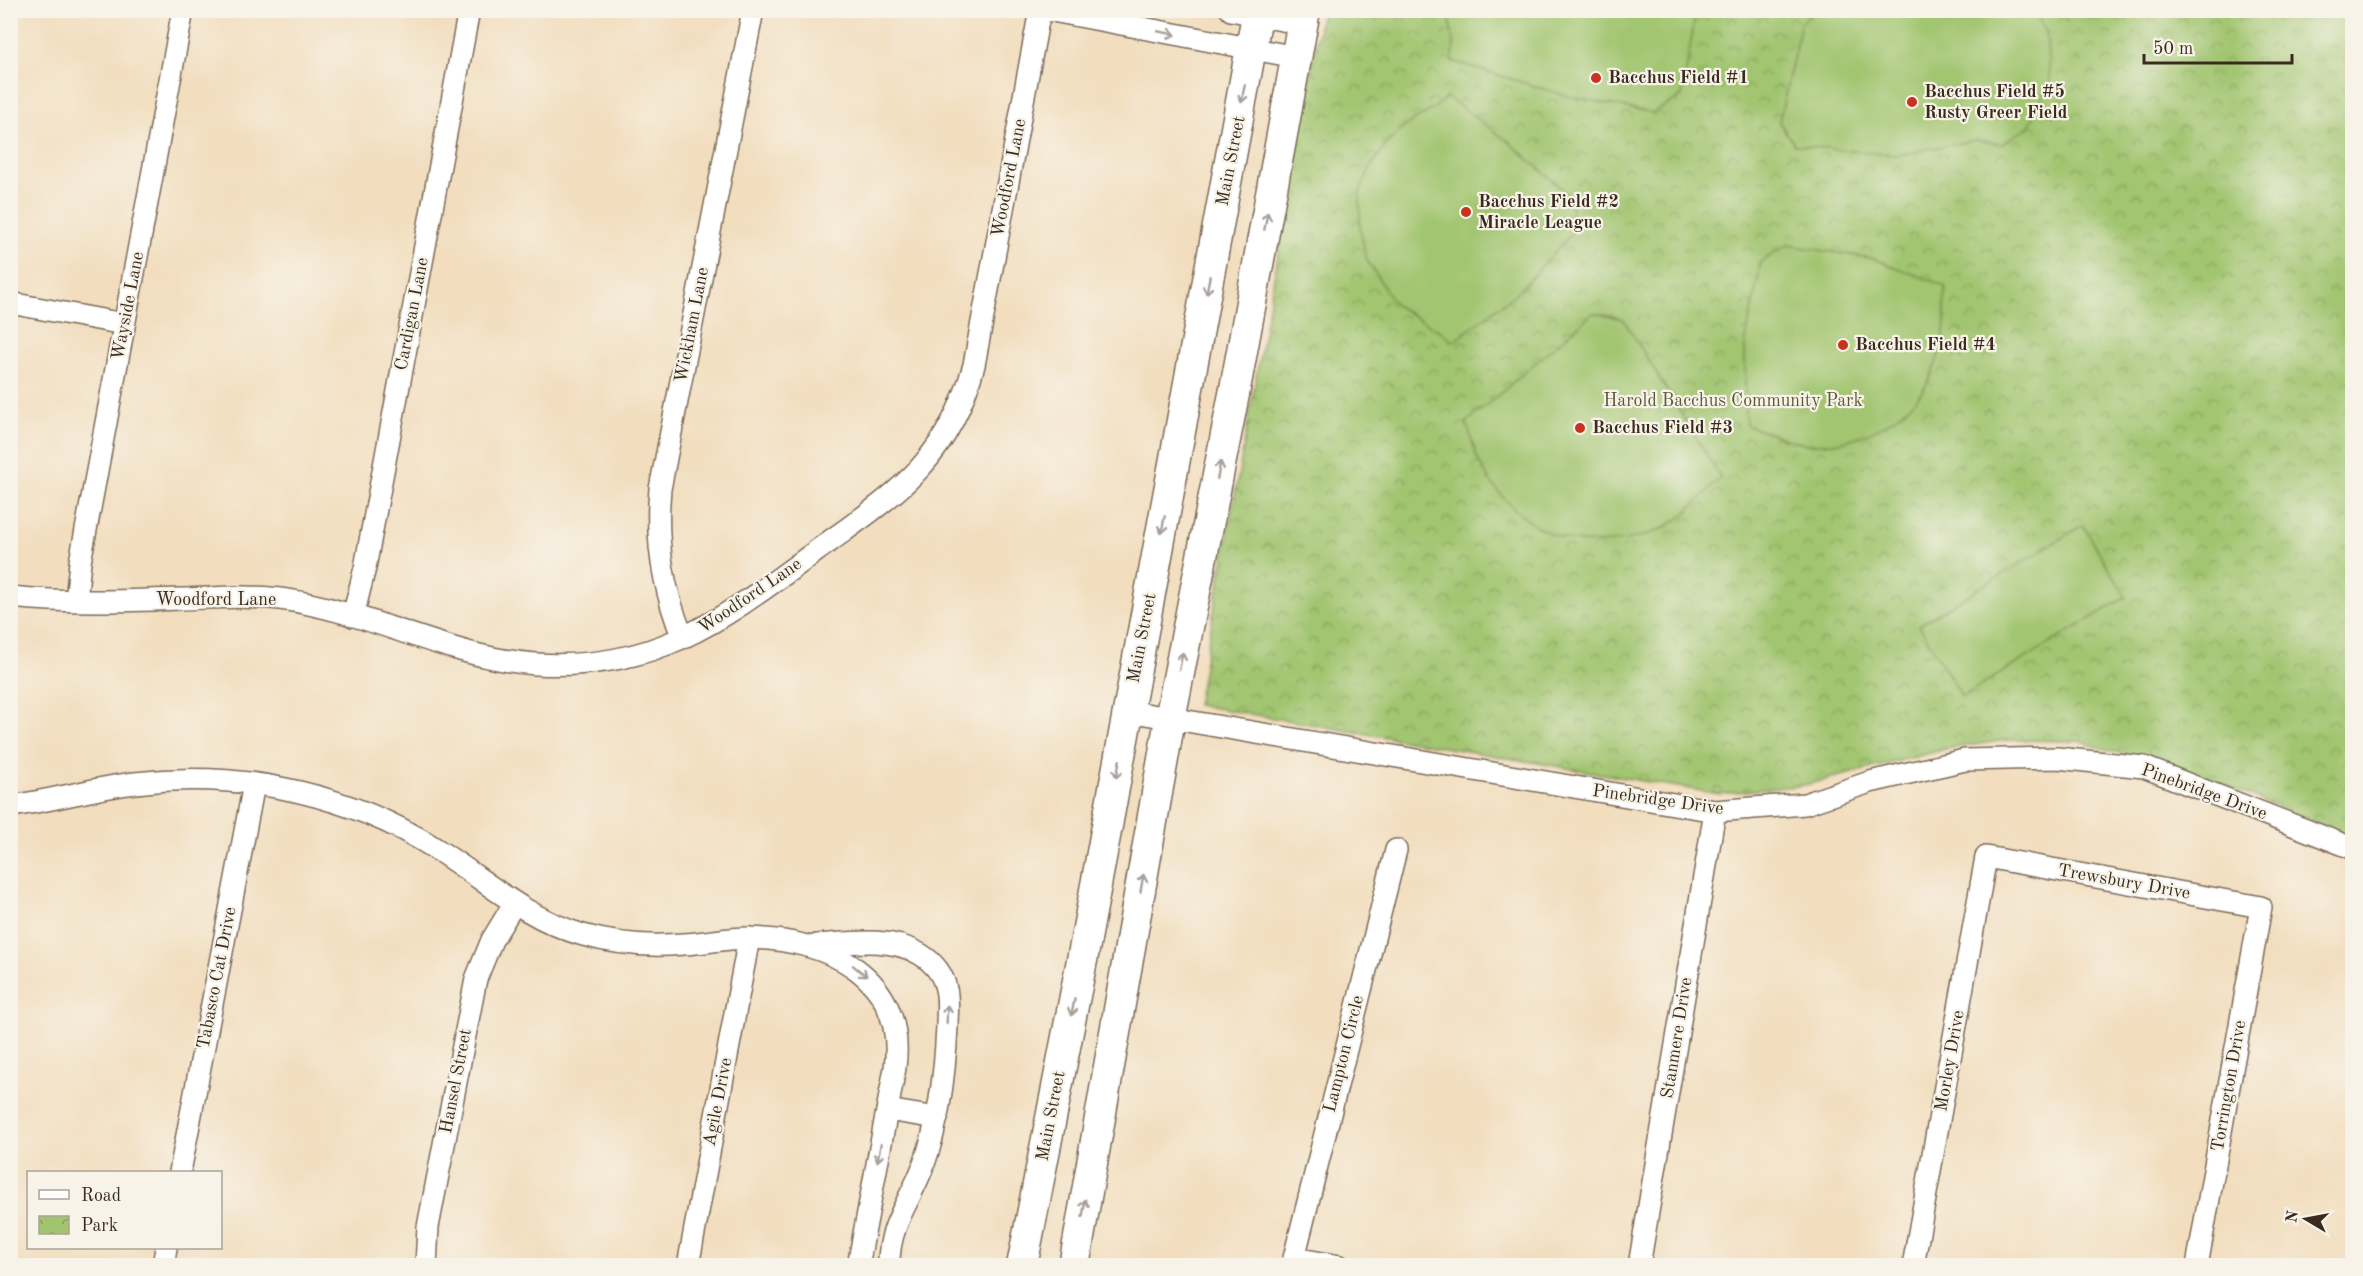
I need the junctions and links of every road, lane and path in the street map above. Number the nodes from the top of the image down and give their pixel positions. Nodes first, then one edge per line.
1 (183, 10) edge
2 (469, 10) edge
3 (753, 10) edge
4 (1040, 10) edge
5 (1047, 10) edge
6 (1249, 12) edge
7 (1304, 17) edge
8 (1252, 48) junction
9 (1296, 57) junction
10 (10, 303) edge
11 (124, 324) junction
12 (10, 597) edge
13 (76, 601) junction
14 (353, 616) junction
15 (683, 638) junction
16 (1128, 711) junction
17 (1170, 719) junction
18 (254, 784) junction
19 (10, 806) edge
20 (1715, 811) junction
21 (2352, 848) edge
22 (1396, 850) dead end
23 (1986, 857) joint
24 (514, 904) junction
25 (2260, 907) joint
26 (749, 938) junction
27 (808, 945) junction
28 (887, 1110) junction
29 (937, 1118) junction
30 (180, 1171) edge
31 (166, 1249) edge
32 (163, 1266) edge
33 (426, 1266) edge
34 (688, 1266) edge
35 (858, 1266) edge
36 (889, 1266) edge
37 (1022, 1266) edge
38 (1074, 1266) edge
39 (1340, 1266) edge
40 (1639, 1266) edge
41 (1913, 1266) edge
42 (2197, 1266) edge

1 - 11 street, Wayside Lane
2 - 14 street, Cardigan Lane
3 - 15 street, Wickham Lane
4 - 15 street, Woodford Lane
5 -> 8 street
6 - 7 street
6 - 8 main road, Main Street
7 - 9 main road
8 - 9 street
8 -> 16 main road, Main Street
17 -> 9 main road
10 - 11 street
11 - 13 street, Wayside Lane
12 - 13 street, Woodford Lane
13 - 14 street, Woodford Lane
14 - 15 street, Woodford Lane
16 - 17 street, Pinebridge Drive
16 -> 37 main road, Main Street
17 - 20 street, Pinebridge Drive
38 -> 17 main road
18 - 19 street
18 - 24 street
18 - 30 street, Tabasco Cat Drive
20 - 21 street, Pinebridge Drive
20 - 40 street, Stanmere Drive
22 - 39 street, Lampton Circle
23 - 25 street, Trewsbury Drive
23 - 41 street, Morley Drive
24 - 26 street
24 - 33 street, Hansel Street
25 - 42 street, Torrington Drive
26 - 27 street
26 - 34 street, Agile Drive
27 -> 28 street
29 -> 27 street
28 - 29 street
28 -> 35 street
29 - 36 street
31 - 32 street

